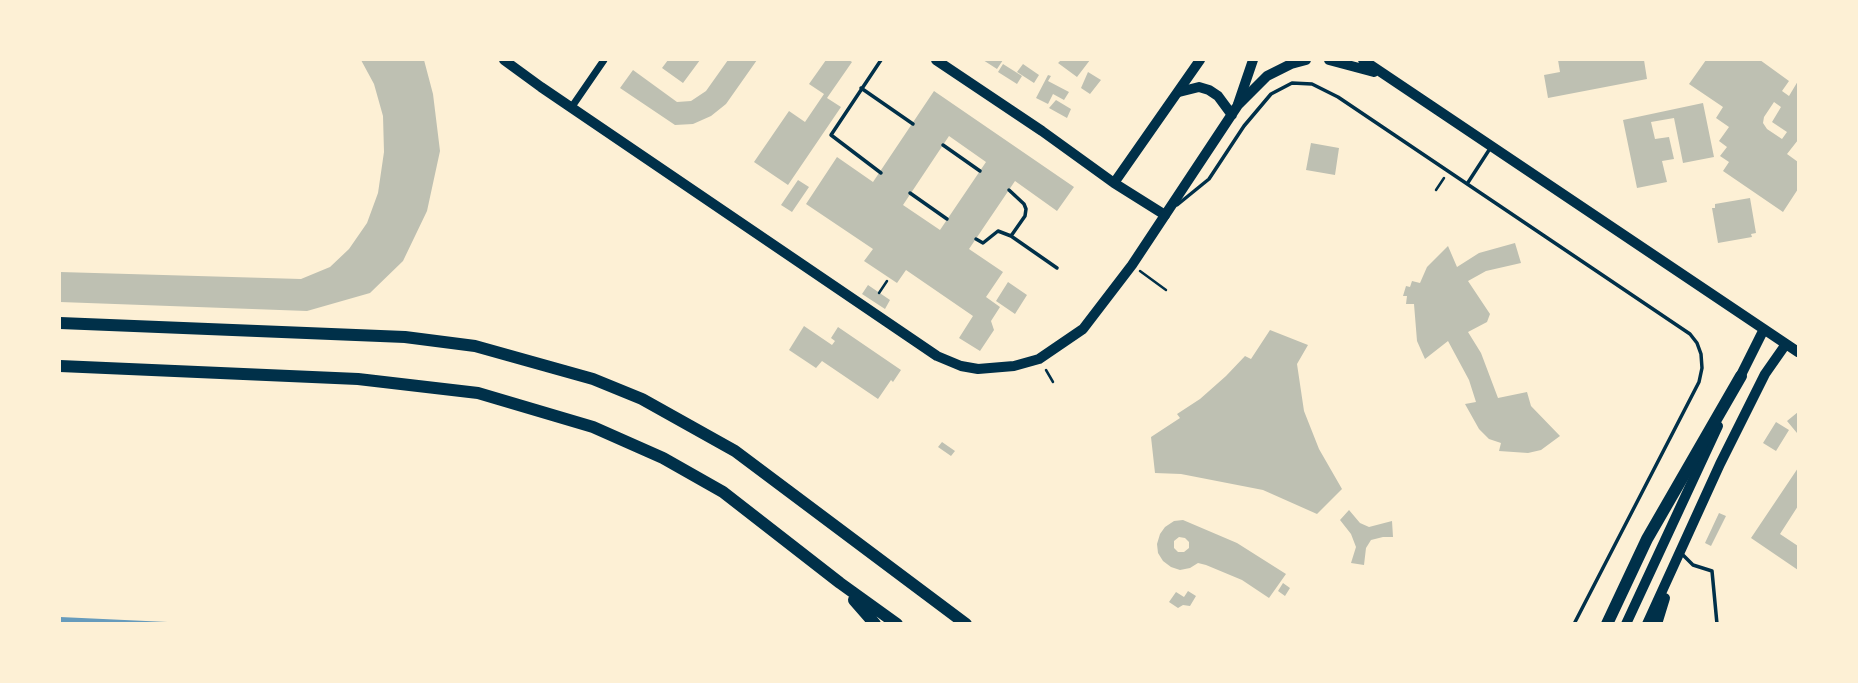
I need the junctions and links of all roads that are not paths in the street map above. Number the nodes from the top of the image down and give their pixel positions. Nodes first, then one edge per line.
1 (504, 60) edge
2 (604, 60) edge
3 (881, 60) edge
4 (936, 60) edge
5 (1200, 60) edge
6 (1253, 60) edge
7 (1306, 60) edge
8 (1329, 60) edge
9 (1363, 60) edge
10 (1394, 79) junction
11 (861, 88) junction
12 (1179, 92) junction
13 (571, 108) junction
14 (1235, 110) junction
15 (914, 124) dead end
16 (943, 145) dead end
17 (1492, 145) junction
18 (980, 170) dead end
19 (881, 173) dead end
20 (1114, 183) junction
21 (1467, 184) junction
22 (1009, 190) dead end
23 (910, 193) dead end
24 (1165, 215) junction
25 (947, 219) dead end
26 (1011, 236) junction
27 (976, 239) dead end
28 (1057, 268) dead end
29 (60, 323) edge
30 (1764, 329) junction
31 (1786, 344) junction
32 (1798, 352) edge
33 (60, 366) edge
34 (1741, 376) junction
35 (1681, 552) junction
36 (840, 583) junction
37 (875, 624) edge
38 (897, 624) edge
39 (966, 624) edge
40 (1574, 624) edge
41 (1607, 624) edge
42 (1626, 624) edge
43 (1647, 624) edge
44 (1657, 624) edge
45 (1717, 624) edge

1 - 13 main road
2 - 13 street
3 - 11 lane
4 - 20 street
5 - 12 street
6 - 14 street
7 - 14 main road
8 - 10 main road
9 - 10 main road
10 - 17 main road
11 - 15 lane
11 - 19 lane
12 - 14 main road
12 - 20 street
13 - 24 main road
14 - 24 main road
16 - 18 lane
17 - 21 lane
17 - 30 main road
20 - 24 street
21 - 24 lane
21 - 40 lane
22 - 26 lane
23 - 25 lane
26 - 27 lane
26 - 28 lane
29 - 39 highway
30 - 31 main road
30 - 34 main road
31 - 32 main road
31 - 35 main road
33 - 36 highway
34 - 41 highway
34 - 42 main road
35 - 43 main road
35 - 44 main road
35 - 45 lane
36 - 37 highway
36 - 38 highway

